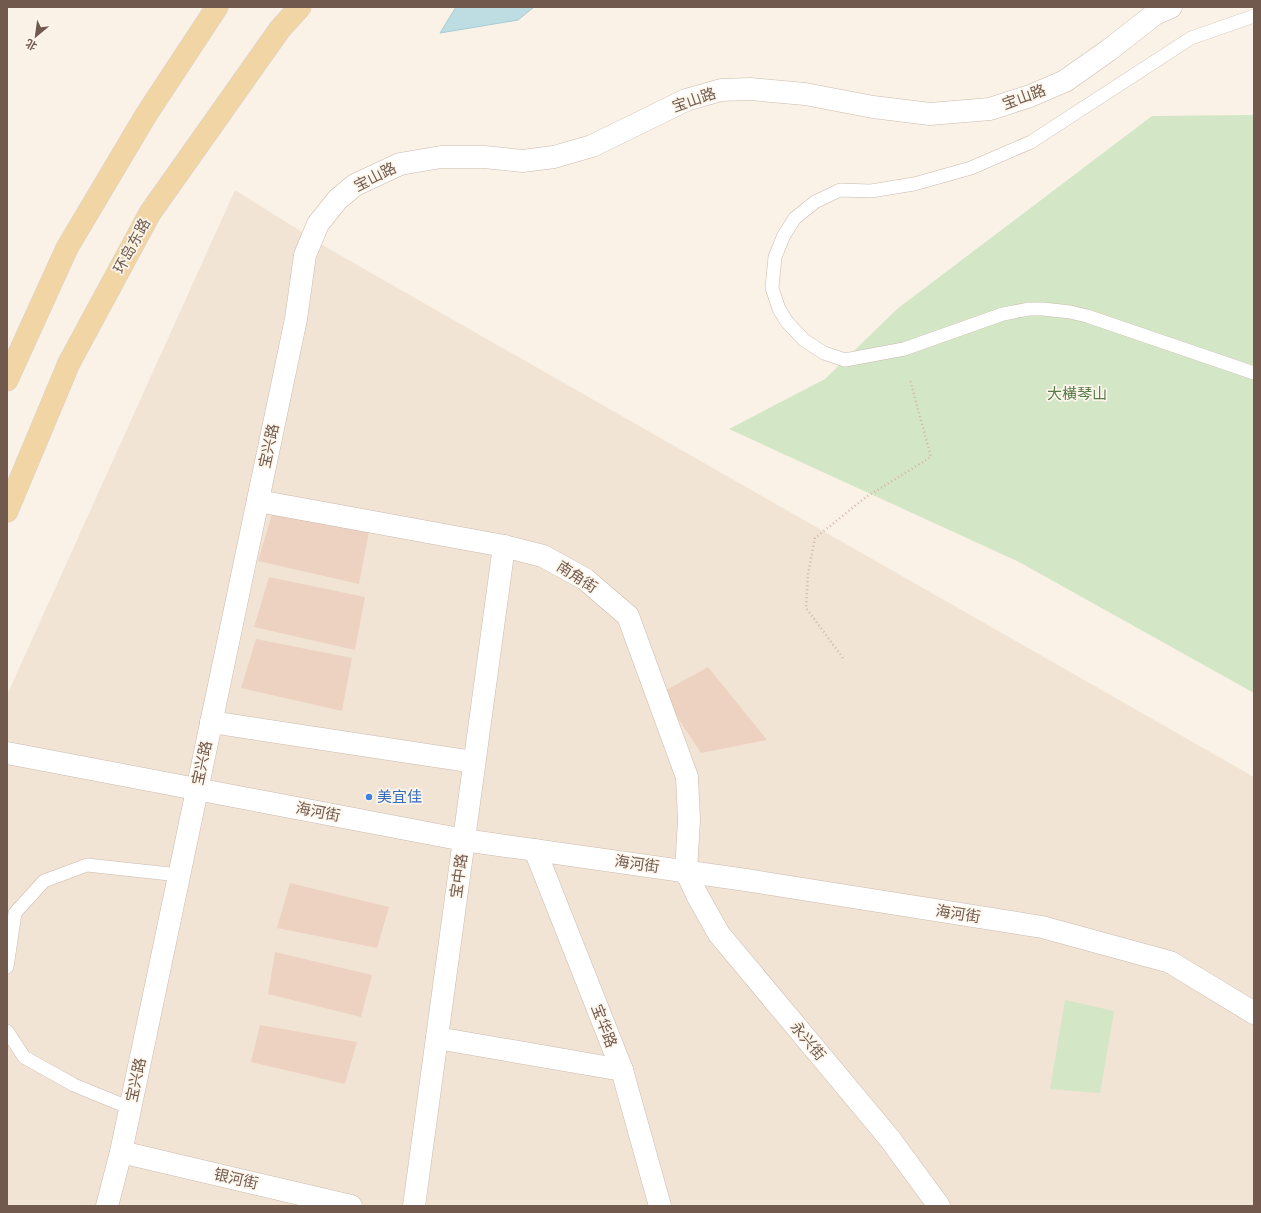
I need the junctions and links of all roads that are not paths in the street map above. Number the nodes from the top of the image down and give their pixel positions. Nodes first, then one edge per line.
1 (217, 7) edge
2 (300, 7) edge
3 (1171, 7) edge
4 (1254, 16) edge
5 (296, 319) joint
6 (1254, 373) edge
7 (7, 380) edge
8 (258, 501) junction
9 (7, 511) edge
10 (504, 546) junction
11 (211, 722) junction
12 (7, 753) edge
13 (474, 762) junction
14 (197, 789) junction
15 (464, 840) junction
16 (535, 850) junction
17 (686, 871) junction
18 (179, 875) junction
19 (7, 967) edge
20 (1254, 1013) edge
21 (7, 1031) edge
22 (437, 1038) junction
23 (622, 1070) junction
24 (130, 1108) junction
25 (121, 1152) junction
26 (107, 1206) edge
27 (351, 1206) edge
28 (414, 1206) edge
29 (660, 1206) edge
30 (939, 1206) edge

1 - 7 main road
2 - 9 main road, 环岛东路
3 - 5 street, 宝山路
4 - 6 lane
5 - 8 street, 宝兴路
8 - 10 street, 南角街
8 - 11 street, 宝兴路
10 - 13 street, 宝中路
10 - 17 street, 南角街
11 - 13 street
11 - 14 street, 宝兴路
12 - 14 street, 海河街
13 - 15 street, 宝中路
14 - 15 street, 海河街
14 - 18 street, 宝兴路
15 - 16 street, 海河街
15 - 22 street, 宝中路
16 - 17 street, 海河街
16 - 23 street, 宝华路
17 - 20 street, 海河街
17 - 30 street, 永兴街
18 - 19 lane
18 - 24 street, 宝兴路
21 - 24 lane
22 - 23 street
22 - 28 street, 宝中路
23 - 29 street, 宝华路
24 - 25 street, 宝兴路
25 - 26 street, 宝兴路
25 - 27 street, 银河街

